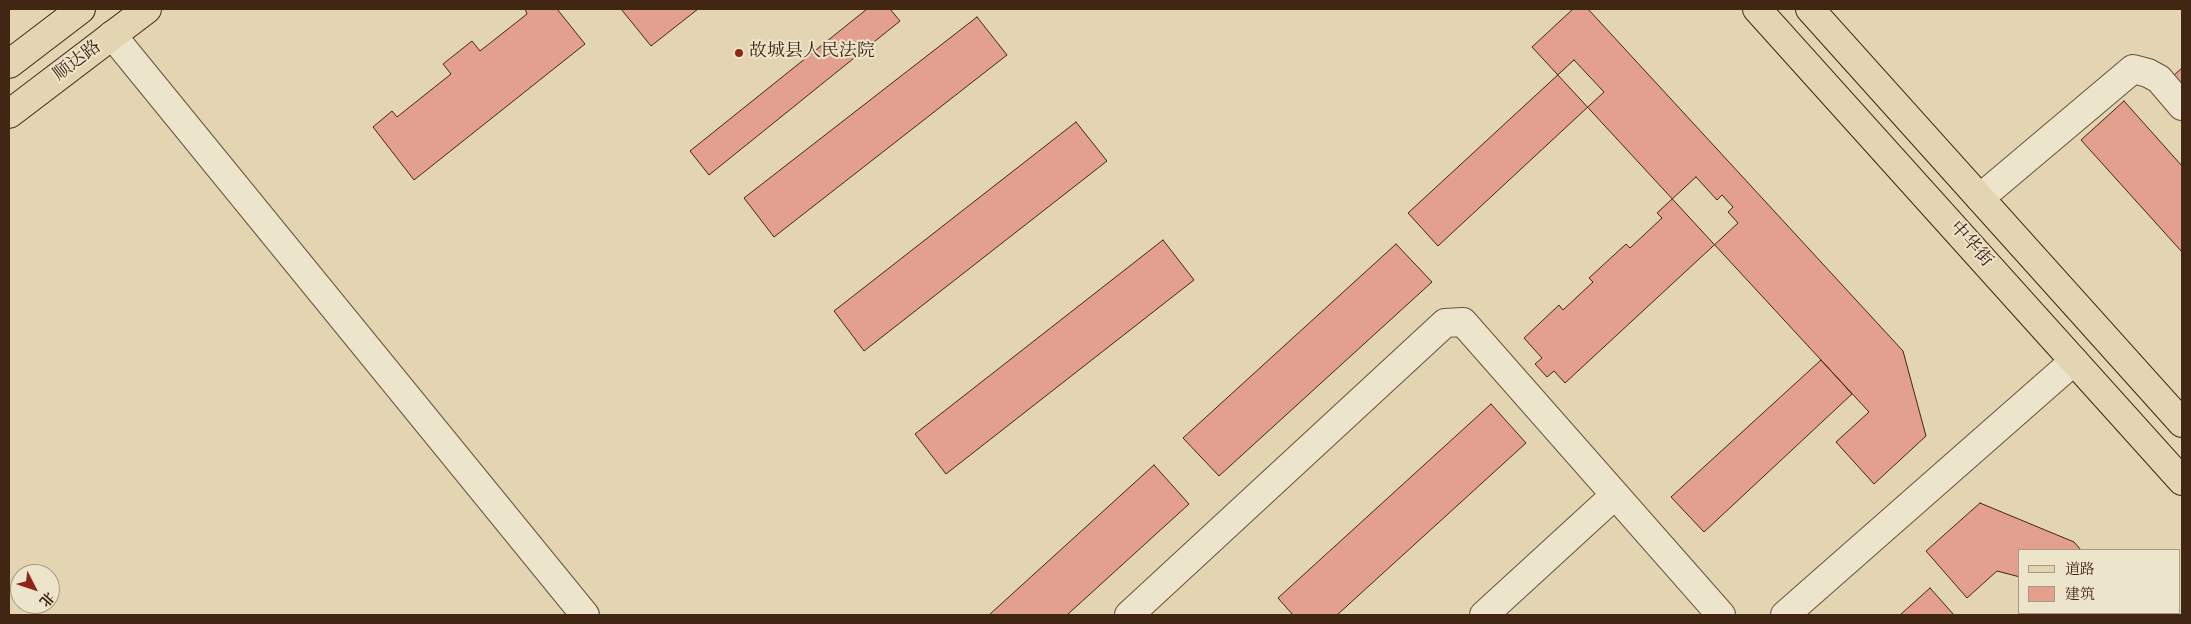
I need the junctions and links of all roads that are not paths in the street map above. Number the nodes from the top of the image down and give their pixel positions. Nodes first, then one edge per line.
1 (81, 9) edge
2 (147, 9) edge
3 (1757, 9) edge
4 (1810, 9) edge
5 (112, 35) junction
6 (9, 64) edge
7 (2182, 106) edge
8 (9, 114) edge
9 (1980, 198) junction
10 (2074, 360) junction
11 (2182, 423) edge
12 (2182, 481) edge
13 (1615, 495) junction
14 (584, 615) edge
15 (1129, 615) edge
16 (1484, 615) edge
17 (1721, 615) edge
18 (1785, 615) edge

1 - 6 main road
2 - 5 main road, 顺达路
3 - 10 main road, 中华街
4 - 9 main road
5 - 8 main road, 顺达路
5 - 14 street
7 - 9 street
9 - 11 main road
10 - 12 main road, 中华街
10 - 18 street
13 - 15 street
13 - 16 street
13 - 17 street

